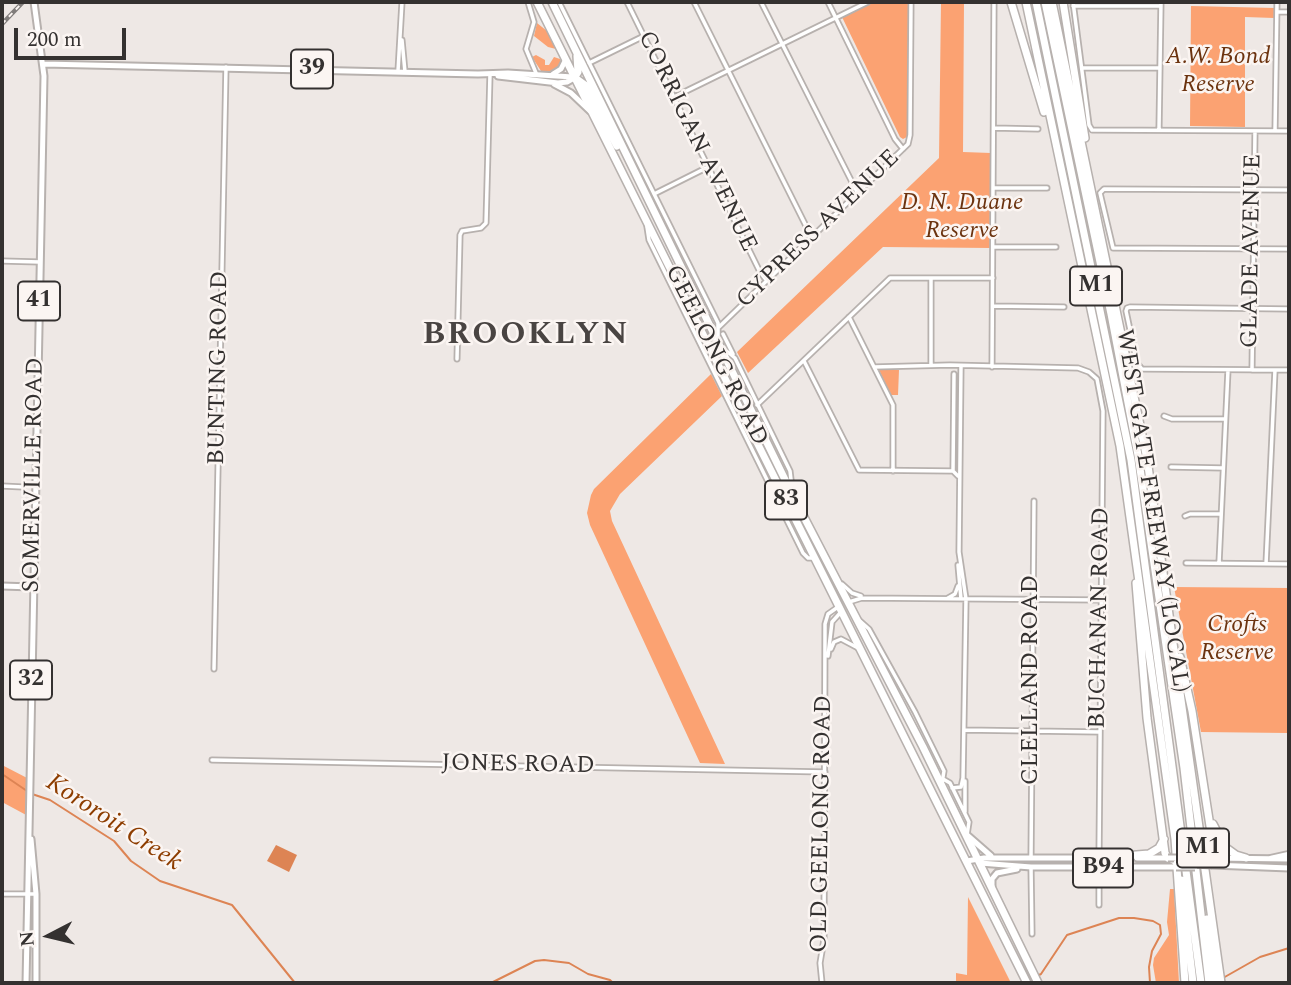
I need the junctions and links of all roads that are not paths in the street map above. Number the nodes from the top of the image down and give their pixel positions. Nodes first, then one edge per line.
1 (34, 2) edge
2 (402, 2) edge
3 (527, 2) edge
4 (537, 2) edge
5 (552, 2) edge
6 (559, 2) edge
7 (626, 2) edge
8 (694, 2) edge
9 (761, 2) edge
10 (828, 2) edge
11 (868, 2) edge
12 (911, 2) edge
13 (994, 2) edge
14 (1011, 2) edge
15 (1026, 2) edge
16 (1036, 2) edge
17 (1045, 2) edge
18 (1052, 2) edge
19 (1063, 2) edge
20 (1278, 2) edge
21 (1073, 4) edge
22 (1161, 4) edge
23 (1277, 12) junction
24 (1289, 12) edge
25 (836, 18) junction
26 (644, 36) junction
27 (782, 44) junction
28 (577, 52) junction
29 (565, 61) junction
30 (589, 63) junction
31 (44, 64) junction
32 (226, 67) junction
33 (1082, 68) junction
34 (1160, 68) junction
35 (401, 71) junction
36 (728, 71) junction
37 (489, 74) junction
38 (536, 74) junction
39 (550, 75) junction
40 (574, 78) junction
41 (536, 81) junction
42 (548, 82) junction
43 (674, 97) junction
44 (590, 111) junction
45 (994, 128) junction
46 (1038, 129) dead end
47 (1159, 130) junction
48 (1255, 131) junction
49 (1275, 131) junction
50 (1289, 131) edge
51 (903, 149) junction
52 (629, 160) junction
53 (1061, 163) junction
54 (708, 167) junction
55 (994, 188) junction
56 (1047, 188) dead end
57 (1254, 190) junction
58 (1289, 190) edge
59 (858, 194) junction
60 (651, 198) junction
61 (640, 207) junction
62 (812, 238) junction
63 (993, 247) junction
64 (1056, 247) dead end
65 (1253, 249) junction
66 (1289, 249) edge
67 (675, 253) junction
68 (1107, 259) junction
69 (2, 261) edge
70 (40, 262) junction
71 (687, 262) junction
72 (931, 278) junction
73 (993, 278) junction
74 (767, 281) junction
75 (993, 306) junction
76 (1064, 307) dead end
77 (1253, 308) junction
78 (1289, 309) edge
79 (849, 317) junction
80 (719, 327) junction
81 (723, 334) dead end
82 (719, 344) junction
83 (735, 358) junction
84 (457, 359) dead end
85 (804, 361) junction
86 (931, 365) junction
87 (961, 366) junction
88 (874, 367) junction
89 (992, 367) junction
90 (1228, 370) junction
91 (1252, 370) junction
92 (1275, 370) junction
93 (1289, 370) edge
94 (954, 374) dead end
95 (954, 399) junction
96 (961, 399) junction
97 (757, 405) junction
98 (1164, 416) dead end
99 (1226, 419) junction
100 (960, 466) junction
101 (1171, 467) dead end
102 (1223, 468) junction
103 (893, 471) junction
104 (953, 471) junction
105 (1124, 471) junction
106 (960, 477) junction
107 (2, 486) edge
108 (23, 487) dead end
109 (792, 494) junction
110 (1034, 501) dead end
111 (1221, 514) junction
112 (1185, 516) dead end
113 (959, 552) junction
114 (823, 554) junction
115 (814, 558) junction
116 (1186, 563) dead end
117 (1219, 563) junction
118 (1266, 564) junction
119 (1289, 564) edge
120 (958, 577) junction
121 (835, 578) junction
122 (2, 586) edge
123 (32, 587) junction
124 (867, 598) junction
125 (943, 599) junction
126 (964, 599) junction
127 (1033, 600) junction
128 (1101, 600) junction
129 (848, 604) junction
130 (840, 610) junction
131 (1172, 629) junction
132 (859, 648) junction
133 (826, 664) junction
134 (214, 670) dead end
135 (964, 730) junction
136 (1032, 731) junction
137 (1100, 732) junction
138 (212, 760) dead end
139 (963, 768) junction
140 (825, 772) junction
141 (940, 779) junction
142 (952, 788) junction
143 (1206, 803) junction
144 (965, 814) junction
145 (28, 822) junction
146 (967, 835) junction
147 (1164, 839) junction
148 (1289, 853) edge
149 (994, 858) junction
150 (1031, 858) junction
151 (1099, 858) junction
152 (1168, 858) junction
153 (1247, 858) junction
154 (1270, 858) junction
155 (1289, 859) edge
156 (1212, 860) junction
157 (967, 861) junction
158 (979, 861) junction
159 (1176, 865) junction
160 (1031, 867) junction
161 (1099, 868) junction
162 (1289, 868) edge
163 (992, 886) junction
164 (2, 894) edge
165 (27, 894) junction
166 (36, 894) junction
167 (1099, 905) dead end
168 (1032, 933) dead end
169 (1213, 964) junction
170 (1189, 981) edge
171 (26, 983) edge
172 (36, 983) edge
173 (822, 983) edge
174 (1027, 983) edge
175 (1038, 983) edge
176 (1201, 983) edge
177 (1209, 983) edge
178 (1216, 983) edge
179 (1221, 983) edge

1 - 31 main road, SOMERVILLE ROAD
2 - 35 street
3 - 38 street
4 - 29 highway, GEELONG ROAD
5 - 28 highway, GEELONG ROAD
6 - 30 street
7 - 26 street, CORRIGAN AVENUE
8 - 36 street
9 - 27 street
10 - 25 street
11 - 25 street
12 - 51 street, CYPRESS AVENUE
13 - 45 street
14 - 53 highway
15 - 53 highway, WEST GATE FREEWAY (LOCAL) / M1
16 - 176 highway, M1
17 - 169 highway, M1
18 - 68 highway, WEST GATE FREEWAY (LOCAL) / M1
19 - 68 highway
20 - 23 street
21 - 22 street
21 - 33 street
22 - 34 street
23 - 24 street
23 - 49 street
25 - 27 street
25 - 51 street
26 - 30 street
26 - 43 street, CORRIGAN AVENUE
27 - 36 street
27 - 59 street
28 - 40 highway
28 - 52 highway, GEELONG ROAD / 83
29 - 39 main road
29 - 40 highway, GEELONG ROAD / 83
30 - 60 street
31 - 32 main road, 39
31 - 70 main road, SOMERVILLE ROAD / 41
32 - 35 main road, 39
32 - 134 street, BUNTING ROAD
33 - 34 street
33 - 47 street
34 - 47 street
35 - 37 main road, 39
36 - 43 street
36 - 62 street
37 - 38 main road, 39
37 - 41 main road, 39
37 - 84 street
38 - 39 main road, 39
38 - 41 main road
39 - 40 main road, 39
40 - 42 main road, 39
40 - 44 highway, GEELONG ROAD / 83
40 - 52 highway
41 - 42 main road, 39
42 - 44 main road, 39
43 - 54 street, CORRIGAN AVENUE
44 - 61 highway, GEELONG ROAD / 83
45 - 46 street
45 - 55 street
47 - 48 street
48 - 49 street
48 - 57 street, GLADE AVENUE
49 - 50 street
51 - 59 street, CYPRESS AVENUE
52 - 60 highway, GEELONG ROAD / 83
53 - 105 highway, WEST GATE FREEWAY (LOCAL) / M1
54 - 60 street
54 - 74 street, CORRIGAN AVENUE
55 - 56 street
55 - 63 street
57 - 58 street
57 - 65 street, GLADE AVENUE
57 - 65 street
59 - 62 street, CYPRESS AVENUE
60 - 61 highway
60 - 67 highway, GEELONG ROAD / 83
60 - 71 street
61 - 115 highway, GEELONG ROAD / 83
62 - 74 street, CYPRESS AVENUE
63 - 64 street
63 - 73 street
65 - 66 street
65 - 77 street, GLADE AVENUE
67 - 71 street
67 - 82 highway, GEELONG ROAD / 83
68 - 131 highway, WEST GATE FREEWAY (LOCAL) / M1
69 - 70 street
70 - 123 main road, SOMERVILLE ROAD / 41
71 - 80 street
72 - 73 street
72 - 79 street
72 - 86 street
73 - 75 street
74 - 80 street, CYPRESS AVENUE
75 - 76 street
75 - 89 street
77 - 78 street
77 - 90 street
77 - 91 street, GLADE AVENUE
79 - 85 street
79 - 88 street
80 - 82 street
81 - 83 street
82 - 83 street
82 - 109 highway, GEELONG ROAD / 83
83 - 97 street
85 - 97 street
85 - 103 street
86 - 87 street
86 - 88 street
87 - 89 street
87 - 96 street
88 - 103 street
89 - 128 street, BUCHANAN ROAD
90 - 91 street
90 - 99 street
91 - 92 street
92 - 93 street
92 - 118 street
94 - 95 street
95 - 96 street
95 - 104 street
96 - 100 street
97 - 109 street
98 - 99 street
99 - 102 street
100 - 104 street
100 - 106 street
101 - 102 street
102 - 111 street
103 - 104 street
104 - 106 street
105 - 147 highway
105 - 170 highway, WEST GATE FREEWAY (LOCAL) / M1
106 - 113 street
107 - 108 street
109 - 114 highway, GEELONG ROAD / 83
110 - 127 street, CLELLAND ROAD
111 - 112 street
111 - 117 street
113 - 120 street
113 - 126 street
114 - 115 street
114 - 121 highway, GEELONG ROAD / 83
115 - 130 highway, GEELONG ROAD / 83
116 - 117 street
117 - 118 street
118 - 119 street
120 - 125 street
120 - 126 street
121 - 124 street
121 - 129 highway, GEELONG ROAD / 83
122 - 123 main road
123 - 145 main road, SOMERVILLE ROAD / 32
124 - 125 street
124 - 129 street
125 - 126 street
126 - 127 street
126 - 135 street
127 - 128 street
127 - 136 street, CLELLAND ROAD
128 - 137 street, BUCHANAN ROAD
129 - 130 highway
129 - 141 highway, GEELONG ROAD / 83
130 - 132 highway, GEELONG ROAD / 83
130 - 133 street, OLD GEELONG ROAD
131 - 143 highway
131 - 169 highway, WEST GATE FREEWAY (LOCAL) / M1
132 - 133 street
132 - 157 highway, GEELONG ROAD / 83
133 - 140 street, OLD GEELONG ROAD
135 - 136 street
135 - 139 street
136 - 137 street
136 - 150 street, CLELLAND ROAD
137 - 151 street, BUCHANAN ROAD
138 - 140 street, JONES ROAD
139 - 142 street
139 - 144 street
140 - 173 street, OLD GEELONG ROAD
141 - 142 street
141 - 146 highway, GEELONG ROAD / 83
142 - 144 street
143 - 153 highway
143 - 156 highway
144 - 146 street
145 - 165 main road, SOMERVILLE ROAD / 32
145 - 166 main road, SOMERVILLE ROAD / 32
146 - 149 main road
146 - 158 highway, GEELONG ROAD / 83
147 - 151 highway
147 - 152 highway
148 - 154 main road
149 - 150 main road, B94
149 - 158 main road, B94
150 - 151 main road, B94
150 - 160 main road
151 - 152 main road, B94
151 - 161 main road
152 - 156 main road, B94, bridge
152 - 159 main road
153 - 154 main road, B94
153 - 156 main road, B94
154 - 155 main road, B94
156 - 159 main road, B94, bridge
156 - 162 main road, B94
157 - 158 main road
157 - 174 highway, 83
158 - 160 main road, B94
158 - 163 highway, 83
159 - 161 main road, B94
160 - 161 main road, B94
160 - 163 main road
160 - 168 street
161 - 167 street
163 - 175 highway, 83
164 - 165 street
165 - 166 street
165 - 171 main road, SOMERVILLE ROAD / 32
166 - 172 main road, SOMERVILLE ROAD / 32
169 - 177 highway, M1
169 - 178 highway
169 - 179 highway, WEST GATE FREEWAY (LOCAL) / M1

